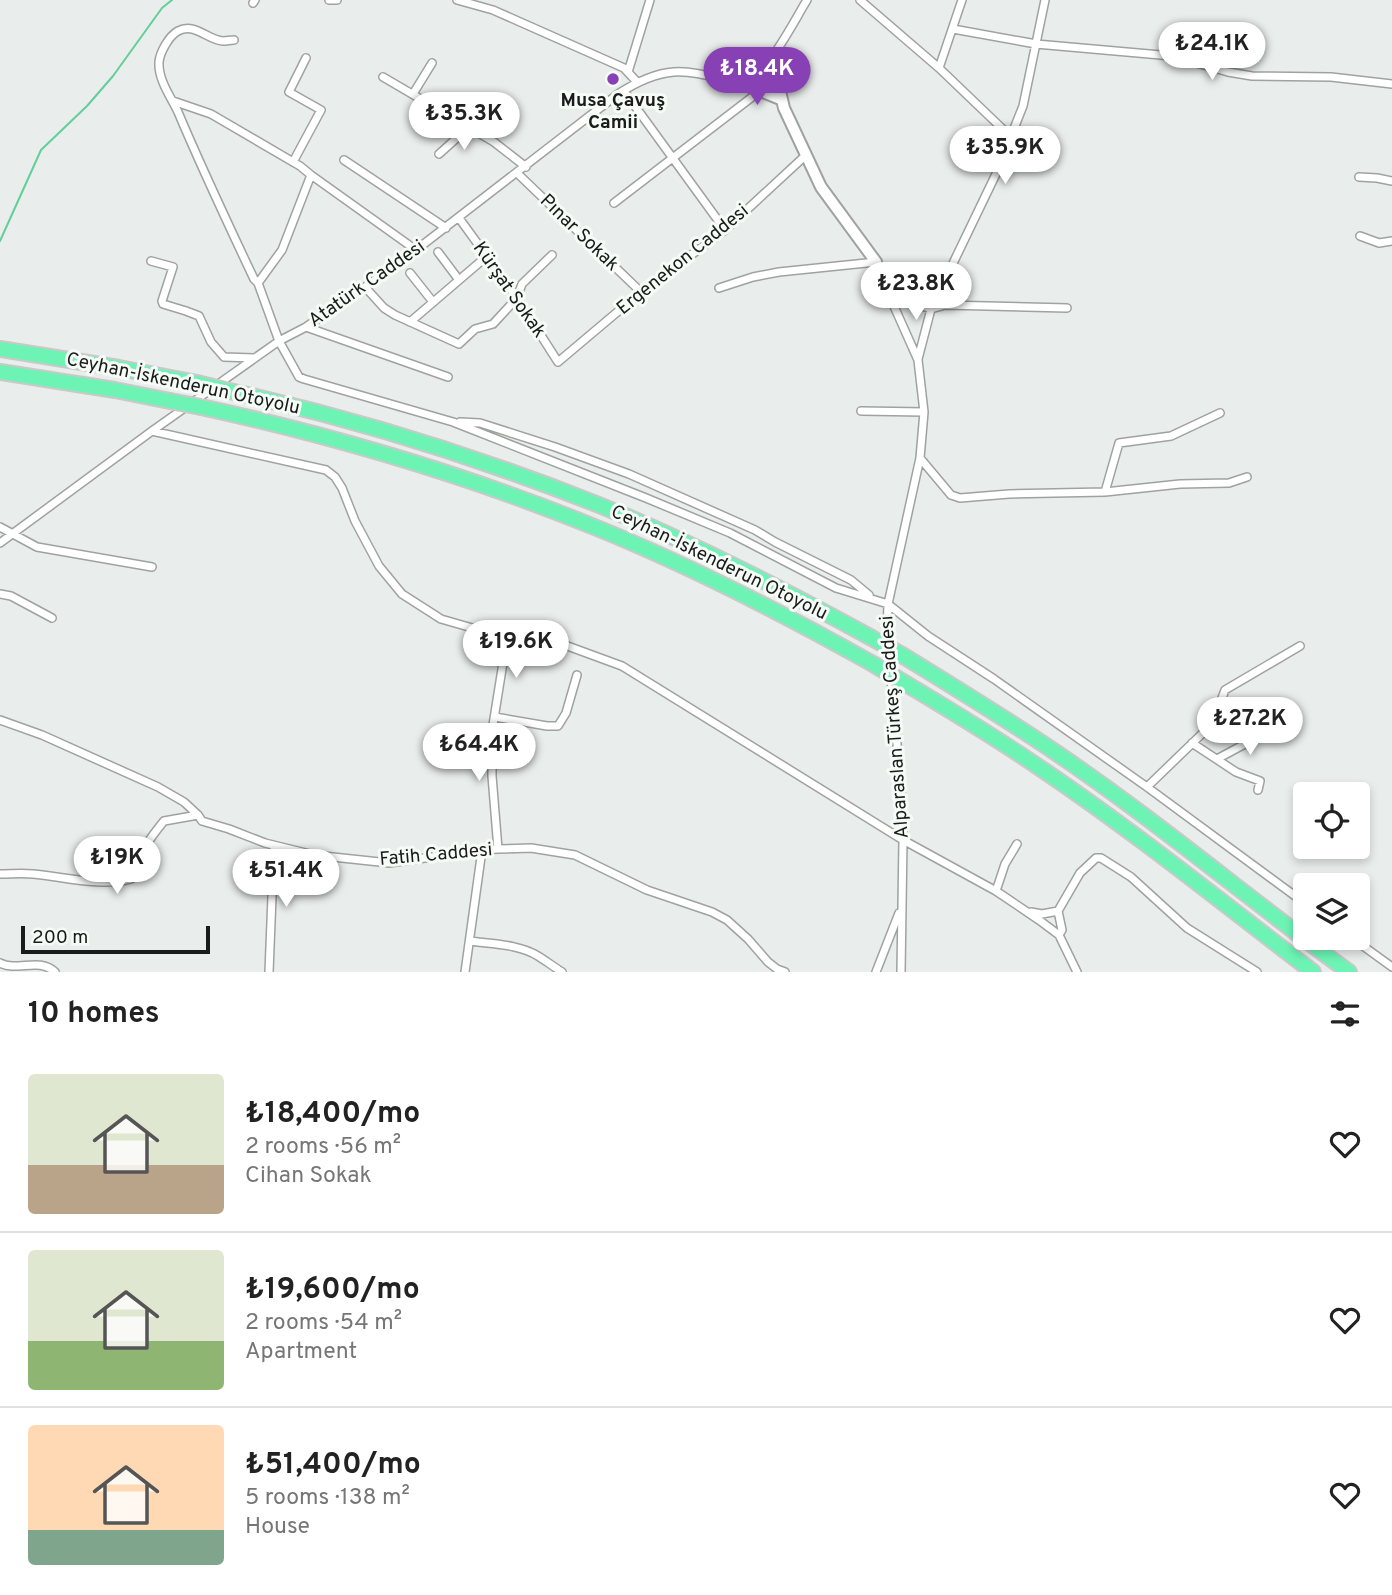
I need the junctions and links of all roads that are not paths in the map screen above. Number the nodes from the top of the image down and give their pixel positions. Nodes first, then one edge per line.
1 (329, 0) edge
2 (337, 0) edge
3 (457, 0) edge
4 (650, 0) edge
5 (807, 0) edge
6 (860, 0) edge
7 (962, 0) edge
8 (1045, 0) edge
9 (953, 29) junction
10 (234, 40) dead end
11 (1036, 44) junction
12 (772, 57) junction
13 (306, 58) dead end
14 (432, 63) dead end
15 (939, 68) junction
16 (628, 72) junction
17 (383, 77) dead end
18 (637, 82) junction
19 (1392, 84) edge
20 (746, 85) junction
21 (624, 91) junction
22 (760, 91) junction
23 (413, 94) junction
24 (780, 99) junction
25 (173, 101) junction
26 (469, 127) junction
27 (1012, 136) junction
28 (439, 154) dead end
29 (806, 155) junction
30 (674, 158) junction
31 (344, 160) dead end
32 (293, 162) junction
33 (526, 167) junction
34 (517, 173) junction
35 (311, 176) junction
36 (1359, 177) dead end
37 (1392, 181) edge
38 (614, 203) dead end
39 (459, 218) junction
40 (446, 228) junction
41 (725, 230) junction
42 (1360, 236) dead end
43 (1392, 241) edge
44 (416, 250) junction
45 (438, 252) dead end
46 (552, 255) dead end
47 (486, 257) junction
48 (150, 261) dead end
49 (876, 262) junction
50 (410, 273) dead end
51 (459, 280) junction
52 (258, 283) junction
53 (365, 287) junction
54 (719, 288) dead end
55 (641, 292) junction
56 (889, 295) junction
57 (517, 298) junction
58 (433, 302) junction
59 (1067, 308) dead end
60 (931, 309) junction
61 (410, 322) junction
62 (306, 327) junction
63 (279, 341) junction
64 (2, 350) edge
65 (255, 358) junction
66 (918, 359) junction
67 (558, 362) joint
68 (0, 372) edge
69 (448, 377) dead end
70 (862, 411) dead end
71 (924, 412) junction
72 (1220, 413) dead end
73 (453, 422) junction
74 (152, 431) junction
75 (920, 458) junction
76 (1247, 477) dead end
77 (1105, 492) junction
78 (0, 527) edge
79 (12, 534) junction
80 (0, 543) edge
81 (152, 567) dead end
82 (0, 594) edge
83 (875, 599) junction
84 (888, 604) junction
85 (52, 618) dead end
86 (507, 638) junction
87 (1300, 646) dead end
88 (577, 676) dead end
89 (495, 717) junction
90 (0, 720) edge
91 (1269, 731) dead end
92 (1192, 743) junction
93 (1217, 759) junction
94 (1147, 787) junction
95 (1258, 790) dead end
96 (198, 815) junction
97 (903, 840) junction
98 (1017, 844) dead end
99 (274, 846) junction
100 (498, 849) junction
101 (482, 850) junction
102 (0, 874) edge
103 (996, 891) junction
104 (1293, 894) edge
105 (902, 906) junction
106 (1026, 911) junction
107 (1058, 911) junction
108 (1059, 935) junction
109 (470, 941) junction
110 (1369, 950) edge
111 (0, 963) edge
112 (1392, 967) edge
113 (55, 972) edge
114 (269, 972) edge
115 (465, 972) edge
116 (562, 972) edge
117 (785, 972) edge
118 (876, 972) edge
119 (901, 972) edge
120 (1077, 972) edge
121 (1257, 972) edge
122 (1313, 972) edge
123 (1349, 972) edge

1 - 2 street
3 - 16 street
4 - 16 street
5 - 12 street
6 - 15 street
7 - 9 street
8 - 11 street
9 - 11 street
9 - 15 street
10 - 25 street
11 - 19 street
11 - 27 street
12 - 20 street
12 - 24 street
13 - 32 street
14 - 23 street
15 - 27 street
16 - 18 street
17 - 23 street
18 - 20 street, Atatürk Caddesi
18 - 21 street, Atatürk Caddesi
20 - 22 street
21 - 30 street
21 - 33 street, Atatürk Caddesi
22 - 24 street
22 - 30 street
23 - 26 street
24 - 29 street
25 - 32 street
25 - 52 street
26 - 28 street
26 - 33 street
27 - 60 street
29 - 41 street, Ergenekon Caddesi
29 - 49 street
30 - 38 street
30 - 41 street
31 - 40 street
32 - 35 street
33 - 34 street, Atatürk Caddesi
34 - 39 street, Atatürk Caddesi
34 - 55 street, Pınar Sokak
35 - 44 street
35 - 52 street
36 - 37 street
39 - 40 street, Atatürk Caddesi
39 - 47 street, Kürşat Sokak
40 - 44 street, Atatürk Caddesi
41 - 55 street, Ergenekon Caddesi
42 - 43 street
44 - 53 street, Atatürk Caddesi
45 - 51 street
46 - 57 street
47 - 51 street
47 - 57 street, Kürşat Sokak
48 - 65 street
49 - 54 street
49 - 56 street
50 - 58 street
51 - 58 street
52 - 63 street
53 - 61 street
53 - 62 street, Atatürk Caddesi
55 - 67 street, Ergenekon Caddesi
56 - 60 street
56 - 66 street
57 - 61 street
57 - 67 street, Kürşat Sokak
58 - 61 street
59 - 60 street
60 - 66 street
62 - 63 street, Atatürk Caddesi
62 - 69 street
63 - 65 street, Atatürk Caddesi
63 - 73 street
64 - 123 highway, Ceyhan-İskenderun Otoyolu, bridge
65 - 74 street, Atatürk Caddesi
66 - 71 street, Alparaslan Türkeş Caddesi
68 - 122 highway, Ceyhan-İskenderun Otoyolu, bridge
70 - 71 street
71 - 75 street, Alparaslan Türkeş Caddesi
72 - 77 street
73 - 83 street
73 - 83 street
74 - 79 street, Atatürk Caddesi
74 - 86 street
75 - 77 street
75 - 84 street, Alparaslan Türkeş Caddesi
76 - 77 street
78 - 79 street
79 - 80 street, Atatürk Caddesi
79 - 81 street
82 - 85 street
83 - 84 street
84 - 94 street
84 - 97 street, Alparaslan Türkeş Caddesi
86 - 89 street
86 - 97 street
87 - 92 street
88 - 89 street
89 - 100 street
90 - 96 street, Fatih Caddesi
91 - 93 street
92 - 93 street
92 - 94 street
93 - 95 street
94 - 104 street
96 - 99 street, Fatih Caddesi
96 - 102 street
97 - 103 street
97 - 105 street, Alparaslan Türkeş Caddesi
98 - 103 street
99 - 101 street, Fatih Caddesi
99 - 114 street
100 - 101 street, Fatih Caddesi
100 - 117 street, Fatih Caddesi
101 - 109 street
103 - 106 street
105 - 118 street
105 - 119 street, Alparaslan Türkeş Caddesi
106 - 107 street
106 - 108 street
107 - 108 street
107 - 121 street
108 - 120 street
109 - 115 street
109 - 116 street
110 - 112 street
111 - 113 street

